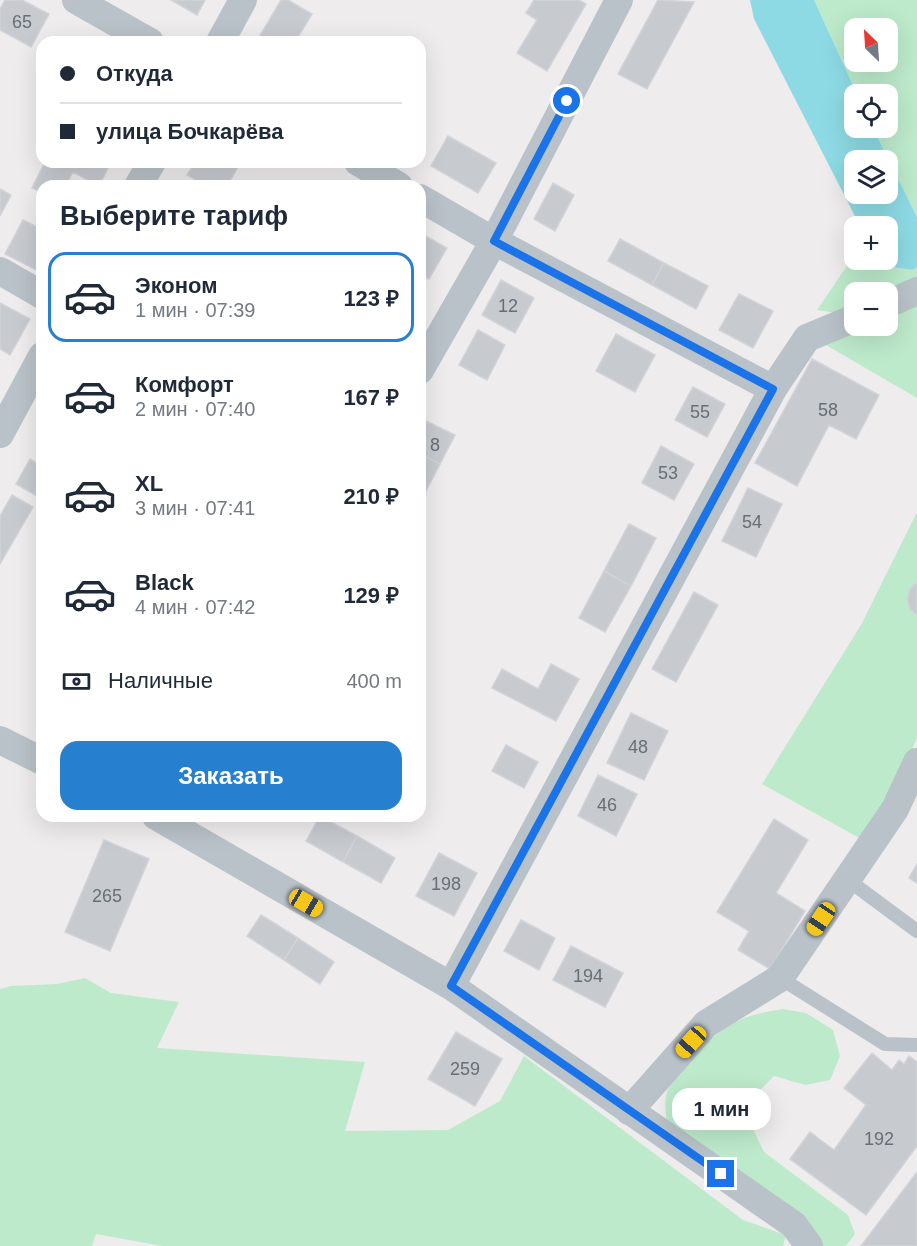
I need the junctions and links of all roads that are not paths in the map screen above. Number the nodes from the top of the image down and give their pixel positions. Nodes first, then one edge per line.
1 (76, 0) edge
2 (243, 0) edge
3 (619, 0) edge
4 (139, 36) edge
5 (223, 36) edge
6 (368, 168) edge
7 (389, 180) edge
8 (426, 201) edge
9 (494, 241) junction
10 (0, 270) edge
11 (36, 291) edge
12 (917, 291) edge
13 (898, 300) edge
14 (844, 323) edge
15 (426, 360) edge
16 (36, 367) edge
17 (773, 389) junction
18 (0, 434) edge
19 (0, 740) edge
20 (36, 758) edge
21 (917, 762) edge
22 (170, 822) edge
23 (848, 880) junction
24 (917, 931) edge
25 (780, 978) junction
26 (451, 986) junction
27 (917, 1045) edge
28 (629, 1111) junction
29 (809, 1246) edge

1 - 4 street
2 - 5 street
3 - 9 street
6 - 7 street
8 - 9 street
9 - 15 street
9 - 17 street
10 - 11 street
12 - 13 street
14 - 17 street
16 - 18 street
17 - 26 street
19 - 20 street
21 - 23 street
22 - 26 street
23 - 24 lane
23 - 25 street
25 - 27 lane
25 - 28 street
26 - 28 street
28 - 29 street

